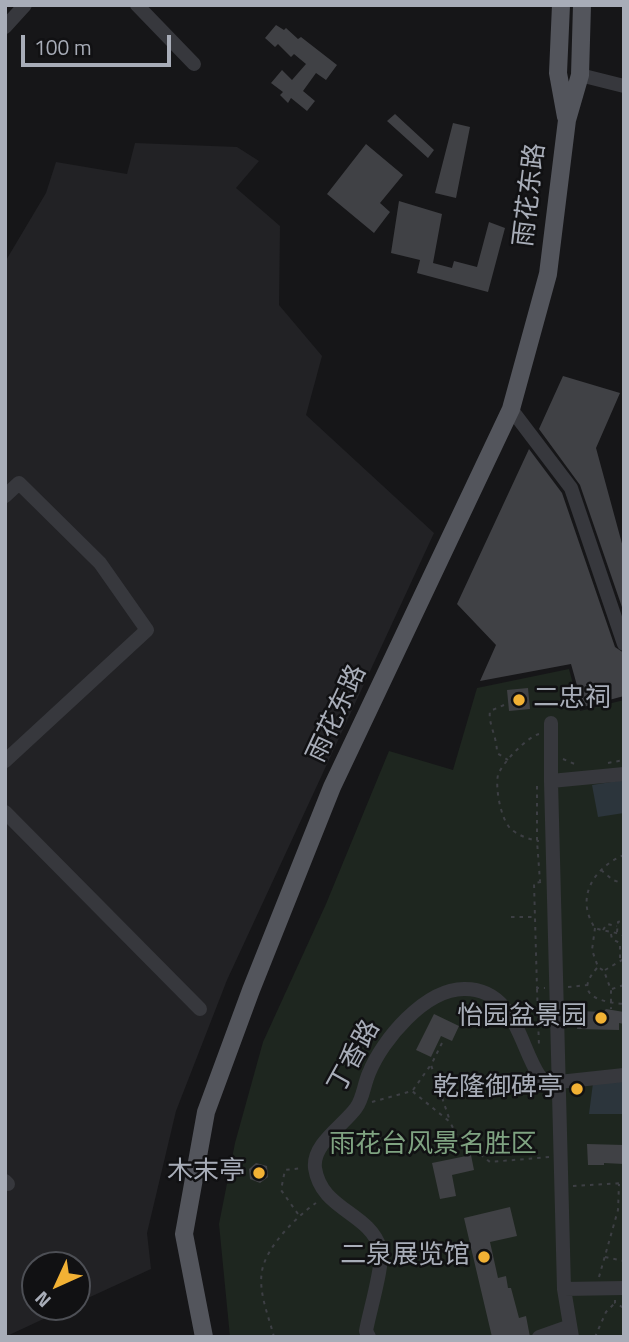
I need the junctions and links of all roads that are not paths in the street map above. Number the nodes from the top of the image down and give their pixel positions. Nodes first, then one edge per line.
1 (25, 5) edge
2 (137, 5) edge
3 (561, 5) edge
4 (582, 5) edge
5 (5, 27) edge
6 (194, 65) dead end
7 (580, 75) junction
8 (624, 86) edge
9 (567, 120) junction
10 (511, 409) junction
11 (5, 496) edge
12 (624, 644) edge
13 (551, 728) road end
14 (5, 761) edge
15 (624, 774) edge
16 (551, 781) junction
17 (5, 812) edge
18 (200, 1009) dead end
19 (624, 1075) edge
20 (559, 1085) junction
21 (624, 1288) edge
22 (565, 1289) junction
23 (571, 1331) edge
24 (204, 1337) edge
25 (369, 1337) edge
26 (539, 1337) edge

1 - 5 street
2 - 6 street
3 - 9 main road, 雨花东路
4 - 7 main road, 雨花东路
7 - 8 street
7 - 9 main road, 雨花东路
9 - 10 main road, 雨花东路
10 - 12 street
10 - 24 main road, 雨花东路
11 - 14 street
13 - 16 street
15 - 16 street
16 - 20 street
17 - 18 street
19 - 20 street
20 - 22 street
20 - 25 street, 丁香路
21 - 22 street
22 - 23 street
23 - 26 street

